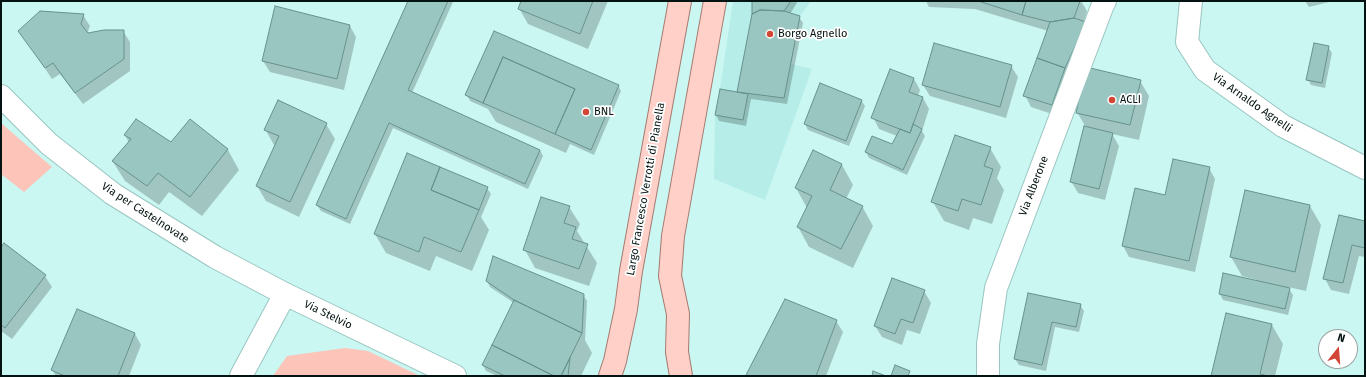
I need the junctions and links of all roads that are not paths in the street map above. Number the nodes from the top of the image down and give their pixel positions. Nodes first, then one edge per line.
1 (680, 1) edge
2 (715, 1) edge
3 (1105, 1) edge
4 (1191, 1) edge
5 (1, 96) edge
6 (1365, 168) edge
7 (285, 294) junction
8 (241, 376) edge
9 (455, 376) edge
10 (610, 376) edge
11 (681, 376) edge
12 (988, 376) edge

1 - 10 main road, Largo Francesco Verrotti di Pianella
2 - 11 main road
3 - 12 street, Via Alberone
4 - 6 street, Via Arnaldo Agnelli
5 - 7 street, Via per Castelnovate
7 - 8 street
7 - 9 street, Via Stelvio

